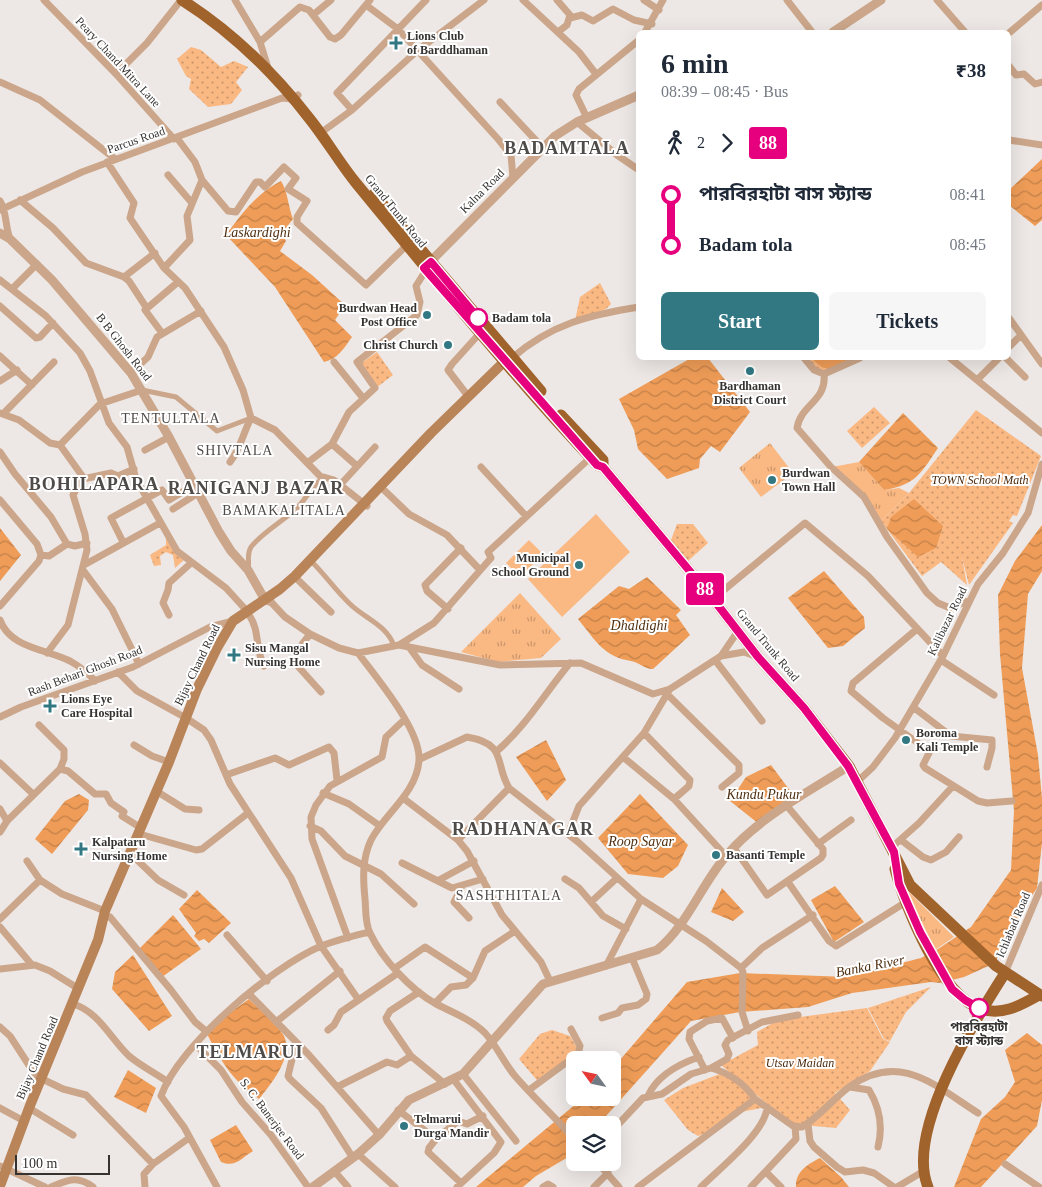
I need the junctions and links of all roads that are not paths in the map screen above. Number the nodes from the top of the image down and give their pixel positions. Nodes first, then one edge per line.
1 (44, 0) edge
2 (182, 0) edge
3 (195, 0) edge
4 (235, 0) edge
5 (331, 0) edge
6 (426, 0) edge
7 (484, 0) edge
8 (523, 0) edge
9 (557, 0) edge
10 (644, 0) edge
11 (663, 0) edge
12 (787, 0) edge
13 (881, 0) edge
14 (937, 0) edge
15 (303, 3) edge
16 (368, 3) edge
17 (1042, 5) edge
18 (659, 10) junction
19 (313, 15) junction
20 (570, 18) junction
21 (652, 24) junction
22 (398, 29) junction
23 (648, 30) edge
24 (810, 30) edge
25 (836, 30) edge
26 (963, 30) edge
27 (1011, 31) edge
28 (558, 32) junction
29 (260, 42) junction
30 (636, 42) edge
31 (417, 51) junction
32 (268, 66) junction
33 (1011, 69) edge
34 (116, 74) junction
35 (596, 74) junction
36 (0, 82) edge
37 (1042, 82) edge
38 (290, 93) junction
39 (636, 96) edge
40 (500, 102) dead end
41 (352, 110) junction
42 (587, 118) junction
43 (577, 122) junction
44 (326, 129) junction
45 (176, 138) junction
46 (1011, 140) edge
47 (1042, 145) edge
48 (543, 148) junction
49 (115, 158) junction
50 (106, 162) junction
51 (636, 168) edge
52 (168, 175) dead end
53 (513, 178) junction
54 (202, 180) junction
55 (0, 200) edge
56 (20, 200) junction
57 (192, 203) junction
58 (2, 209) edge
59 (0, 233) edge
60 (10, 239) junction
61 (406, 246) junction
62 (155, 253) junction
63 (36, 264) junction
64 (427, 267) junction
65 (164, 268) junction
66 (124, 277) junction
67 (0, 280) edge
68 (178, 282) junction
69 (12, 289) junction
70 (0, 306) edge
71 (146, 307) junction
72 (636, 308) edge
73 (201, 311) junction
74 (1011, 321) edge
75 (53, 323) junction
76 (162, 333) junction
77 (480, 334) junction
78 (1021, 335) junction
79 (1011, 345) edge
80 (0, 356) edge
81 (510, 360) junction
82 (806, 360) edge
83 (856, 360) edge
84 (952, 360) edge
85 (997, 360) edge
86 (1008, 360) edge
87 (54, 362) dead end
88 (334, 362) dead end
89 (1042, 364) edge
90 (16, 370) junction
91 (131, 373) junction
92 (824, 374) junction
93 (1024, 377) dead end
94 (977, 380) junction
95 (0, 381) edge
96 (32, 385) junction
97 (142, 390) junction
98 (470, 397) junction
99 (363, 398) junction
100 (100, 404) junction
101 (2, 414) edge
102 (251, 418) junction
103 (1042, 433) edge
104 (169, 437) junction
105 (332, 444) junction
106 (60, 445) junction
107 (375, 447) dead end
108 (144, 450) dead end
109 (0, 452) edge
110 (590, 458) junction
111 (230, 462) dead end
112 (307, 463) junction
113 (1042, 464) edge
114 (357, 466) junction
115 (481, 467) dead end
116 (603, 467) junction
117 (134, 469) junction
118 (324, 477) junction
119 (83, 479) junction
120 (341, 484) junction
121 (196, 489) junction
122 (384, 490) junction
123 (147, 499) junction
124 (0, 500) edge
125 (365, 505) junction
126 (173, 509) dead end
127 (526, 516) junction
128 (160, 523) junction
129 (123, 542) junction
130 (87, 543) junction
131 (67, 544) junction
132 (462, 548) junction
133 (41, 555) junction
134 (191, 563) junction
135 (313, 563) junction
136 (84, 568) junction
137 (248, 570) junction
138 (480, 570) junction
139 (297, 579) junction
140 (713, 599) junction
141 (267, 600) junction
142 (970, 600) junction
143 (0, 606) edge
144 (448, 609) junction
145 (331, 612) dead end
146 (248, 613) junction
147 (169, 615) dead end
148 (0, 620) edge
149 (233, 620) junction
150 (917, 629) junction
151 (2, 630) edge
152 (738, 631) junction
153 (310, 634) junction
154 (397, 645) junction
155 (409, 647) junction
156 (47, 653) junction
157 (358, 653) junction
158 (758, 657) junction
159 (718, 658) junction
160 (942, 658) junction
161 (555, 662) junction
162 (570, 662) junction
163 (139, 664) junction
164 (264, 666) dead end
165 (118, 672) junction
166 (562, 672) junction
167 (95, 681) junction
168 (460, 689) dead end
169 (321, 692) dead end
170 (668, 692) junction
171 (994, 695) dead end
172 (913, 707) junction
173 (0, 717) edge
174 (188, 719) junction
175 (405, 719) junction
176 (762, 721) dead end
177 (39, 725) dead end
178 (900, 730) junction
179 (644, 733) junction
180 (134, 745) dead end
181 (497, 751) junction
182 (623, 757) junction
183 (420, 759) junction
184 (169, 762) junction
185 (1, 765) edge
186 (848, 766) junction
187 (987, 766) dead end
188 (60, 769) junction
189 (226, 775) junction
190 (337, 780) junction
191 (858, 781) junction
192 (953, 786) junction
193 (722, 787) dead end
194 (509, 788) junction
195 (323, 793) junction
196 (33, 794) junction
197 (161, 794) junction
198 (403, 798) junction
199 (674, 799) junction
200 (1012, 801) dead end
201 (787, 806) junction
202 (0, 809) edge
203 (199, 810) dead end
204 (248, 814) junction
205 (851, 820) dead end
206 (7, 821) junction
207 (310, 826) junction
208 (380, 826) junction
209 (142, 831) junction
210 (0, 832) edge
211 (568, 834) junction
212 (959, 837) dead end
213 (458, 840) junction
214 (901, 840) junction
215 (818, 844) junction
216 (734, 848) junction
217 (893, 850) junction
218 (726, 856) junction
219 (134, 857) junction
220 (27, 861) dead end
221 (474, 861) junction
222 (402, 863) dead end
223 (364, 864) junction
224 (616, 878) junction
225 (483, 879) junction
226 (564, 879) dead end
227 (40, 880) junction
228 (439, 880) junction
229 (788, 882) junction
230 (1042, 885) edge
231 (462, 886) junction
232 (184, 895) dead end
233 (641, 899) junction
234 (591, 902) junction
235 (906, 902) junction
236 (414, 904) dead end
237 (107, 914) junction
238 (813, 916) junction
239 (469, 918) dead end
240 (0, 919) edge
241 (680, 925) junction
242 (0, 927) edge
243 (626, 929) junction
244 (515, 931) junction
245 (369, 932) junction
246 (227, 935) dead end
247 (348, 938) junction
248 (321, 946) junction
249 (632, 958) junction
250 (32, 965) junction
251 (606, 966) junction
252 (0, 969) edge
253 (742, 970) junction
254 (340, 971) junction
255 (396, 971) junction
256 (1005, 973) junction
257 (473, 978) junction
258 (267, 981) junction
259 (550, 981) junction
260 (79, 988) junction
261 (419, 992) junction
262 (250, 995) junction
263 (1041, 996) edge
264 (358, 999) junction
265 (435, 1003) junction
266 (73, 1004) junction
267 (982, 1009) junction
268 (798, 1015) dead end
269 (602, 1018) dead end
270 (276, 1022) junction
271 (0, 1027) edge
272 (571, 1029) dead end
273 (328, 1030) dead end
274 (206, 1031) junction
275 (748, 1031) junction
276 (733, 1038) junction
277 (296, 1043) junction
278 (492, 1043) junction
279 (196, 1045) junction
280 (411, 1056) junction
281 (699, 1056) junction
282 (708, 1069) junction
283 (463, 1074) junction
284 (42, 1079) junction
285 (454, 1080) junction
286 (168, 1082) junction
287 (445, 1084) junction
288 (337, 1087) junction
289 (850, 1087) junction
290 (530, 1090) junction
291 (942, 1090) junction
292 (648, 1096) junction
293 (755, 1099) junction
294 (767, 1107) junction
295 (0, 1108) edge
296 (29, 1108) junction
297 (398, 1110) junction
298 (978, 1114) dead end
299 (483, 1116) junction
300 (621, 1121) edge
301 (24, 1122) junction
302 (808, 1124) junction
303 (795, 1126) junction
304 (566, 1130) edge
305 (73, 1135) dead end
306 (379, 1135) junction
307 (189, 1138) junction
308 (436, 1139) junction
309 (516, 1141) dead end
310 (878, 1147) dead end
311 (356, 1156) junction
312 (153, 1164) junction
313 (1005, 1164) dead end
314 (3, 1168) edge
315 (605, 1171) edge
316 (924, 1171) junction
317 (336, 1172) junction
318 (766, 1172) junction
319 (608, 1174) junction
320 (459, 1185) edge
321 (0, 1186) edge
322 (45, 1187) edge
323 (51, 1187) edge
324 (93, 1187) edge
325 (145, 1187) edge
326 (218, 1187) edge
327 (308, 1187) edge
328 (314, 1187) edge
329 (348, 1187) edge
330 (395, 1187) edge
331 (543, 1187) edge
332 (553, 1187) edge
333 (594, 1187) edge
334 (619, 1187) edge
335 (638, 1187) edge
336 (701, 1187) edge
337 (751, 1187) edge
338 (781, 1187) edge
339 (896, 1187) edge
340 (928, 1187) edge
341 (1039, 1187) edge

1 - 34 street, Peary Chand Mitra Lane
2 - 32 highway, Grand Trunk Road
2 - 34 street
3 - 32 highway, Grand Trunk Road
4 - 29 street
5 - 19 street
6 - 22 street
7 - 31 street
8 - 28 street
9 - 20 street
10 - 18 street
11 - 18 street
12 - 24 street
13 - 25 street
14 - 26 street
15 - 19 street
15 - 29 street
16 - 19 street
16 - 22 street
17 - 27 street
18 - 21 street
20 - 21 street
20 - 28 street
21 - 23 street
22 - 31 street
22 - 41 street
28 - 35 street
29 - 32 street
30 - 35 street
31 - 41 street
31 - 53 street
32 - 38 highway, Grand Trunk Road
33 - 37 street
34 - 45 street, Peary Chand Mitra Lane
35 - 42 street
36 - 49 street
38 - 44 highway, Grand Trunk Road
38 - 45 street, Parcus Road
38 - 61 highway, Grand Trunk Road
39 - 42 street, Kalna Road
40 - 48 street
41 - 44 street
42 - 43 street, Kalna Road
43 - 48 street, Kalna Road
43 - 51 street
44 - 64 highway, Grand Trunk Road
45 - 49 street, Parcus Road
45 - 54 street, Peary Chand Mitra Lane
46 - 47 street
48 - 53 street, Kalna Road
49 - 50 street, Parcus Road
50 - 56 street, Parcus Road
50 - 62 street
52 - 57 street
53 - 64 street, Kalna Road
54 - 57 street
54 - 61 street, Peary Chand Mitra Lane
55 - 58 street
56 - 58 street, Parcus Road
56 - 66 street
57 - 65 street
58 - 60 street
59 - 60 street, B B Ghosh Road
60 - 63 street, B B Ghosh Road
61 - 64 highway, Grand Trunk Road
62 - 65 street
62 - 66 street
63 - 69 street
63 - 91 street, B B Ghosh Road
64 - 77 highway, Grand Trunk Road
64 - 81 highway, Grand Trunk Road
64 - 99 street
65 - 68 street
66 - 71 street
67 - 69 street
68 - 71 street
68 - 73 street
69 - 75 street
70 - 75 street
71 - 76 street
72 - 81 street
73 - 76 street
73 - 102 street
74 - 78 street
75 - 100 street
76 - 91 street
77 - 81 highway, Grand Trunk Road
77 - 98 street
78 - 79 street
78 - 89 street
80 - 90 street
81 - 98 main road
81 - 110 highway, Grand Trunk Road
81 - 116 highway, Grand Trunk Road
82 - 92 street
83 - 92 street
84 - 94 street
85 - 94 street
86 - 93 street
87 - 96 street
88 - 99 street
90 - 95 street
90 - 96 street
91 - 97 street, B B Ghosh Road
92 - 142 street
94 - 103 street
96 - 101 street
97 - 100 street
97 - 102 street
97 - 104 street, B B Ghosh Road
98 - 122 main road, Bijay Chand Road
98 - 125 main road, Bijay Chand Road
99 - 105 street
100 - 106 street
100 - 117 street
101 - 106 street
102 - 111 street
102 - 112 street
104 - 108 street
104 - 121 street, B B Ghosh Road
105 - 112 street
105 - 114 street
106 - 119 street
107 - 114 street
109 - 131 street
110 - 116 highway, Grand Trunk Road
110 - 127 street
112 - 118 street
113 - 142 street, Kalibazar Road
114 - 120 street
115 - 127 street
116 - 140 highway, Grand Trunk Road
117 - 119 street
117 - 123 street
118 - 120 street
118 - 137 street
119 - 130 street
120 - 125 street
121 - 123 street
121 - 126 street
121 - 137 street, B B Ghosh Road
122 - 125 main road, Bijay Chand Road
122 - 132 street
123 - 128 street
123 - 129 street
124 - 133 street
125 - 135 main road, Bijay Chand Road
125 - 141 main road, Bijay Chand Road
127 - 138 street
128 - 129 street
128 - 134 street
129 - 136 street
130 - 131 street
130 - 136 street
131 - 133 street
132 - 138 street
132 - 144 street
133 - 143 street
134 - 146 street
134 - 147 street
135 - 139 main road, Bijay Chand Road
135 - 154 street
136 - 156 street
136 - 163 street
137 - 141 street, B B Ghosh Road
138 - 144 street
139 - 141 main road, Bijay Chand Road
139 - 145 street
140 - 150 street
140 - 152 highway, Grand Trunk Road
141 - 146 main road, Bijay Chand Road
141 - 153 street
142 - 160 street, Kalibazar Road
144 - 154 street
146 - 149 main road, Bijay Chand Road
146 - 164 street
146 - 174 main road, Bijay Chand Road
148 - 151 street
149 - 163 street, Rash Behari Ghosh Road
149 - 174 main road, Bijay Chand Road
150 - 160 street
150 - 178 street
151 - 156 street
152 - 158 highway, Grand Trunk Road
152 - 159 street
153 - 157 street
153 - 169 street
154 - 155 street
154 - 157 street
155 - 161 street
155 - 168 street
156 - 167 street
157 - 175 street
158 - 159 street
158 - 186 highway, Grand Trunk Road
159 - 170 street
159 - 176 street
160 - 171 street
160 - 172 street, Kalibazar Road
161 - 162 street
161 - 166 street
162 - 166 street
162 - 170 street
163 - 165 street, Rash Behari Ghosh Road
165 - 167 street, Rash Behari Ghosh Road
165 - 174 street
166 - 181 street
167 - 173 street, Rash Behari Ghosh Road
170 - 179 street
170 - 193 street
172 - 178 street, Kalibazar Road
172 - 187 street
174 - 184 main road, Bijay Chand Road
174 - 189 street
174 - 197 main road, Bijay Chand Road
175 - 183 street
175 - 190 street
177 - 188 street
178 - 191 street, Kalibazar Road
178 - 192 street
179 - 182 street
179 - 199 street
180 - 184 street
181 - 183 street
181 - 194 street
182 - 199 street
182 - 211 street
183 - 198 street
184 - 209 main road, Bijay Chand Road
185 - 196 street
186 - 191 highway, Grand Trunk Road
186 - 201 street
188 - 196 street
188 - 209 street
189 - 190 street
189 - 204 street
190 - 195 street
191 - 217 highway, Grand Trunk Road
192 - 200 street
192 - 214 street
194 - 211 street
194 - 213 street
195 - 207 street
195 - 208 street
196 - 206 street
197 - 203 street
197 - 209 main road, Bijay Chand Road
198 - 208 street
198 - 213 street
199 - 218 street
201 - 215 street
201 - 216 street
202 - 206 street
204 - 209 street
204 - 248 street
205 - 215 street
206 - 210 street
207 - 223 street
207 - 247 street
208 - 223 street
209 - 219 main road, Bijay Chand Road
209 - 237 main road, Bijay Chand Road
211 - 224 street
212 - 214 street
213 - 221 street
214 - 217 street
215 - 229 street
216 - 218 street
216 - 229 street
217 - 235 highway
217 - 256 highway, Grand Trunk Road
218 - 241 street
219 - 232 street
219 - 237 main road, Bijay Chand Road
220 - 227 street
221 - 225 street
221 - 228 street
222 - 228 street
223 - 236 street
223 - 245 street
224 - 233 street
224 - 234 street
225 - 231 street
225 - 244 street
226 - 234 street
227 - 237 street
227 - 240 street
228 - 231 street
229 - 238 street
230 - 256 street, Ichlabad Road
231 - 239 street
233 - 241 street
233 - 243 street
234 - 243 street
235 - 238 street
235 - 267 highway
237 - 260 main road, Bijay Chand Road
237 - 274 street
238 - 253 street
241 - 249 street
241 - 253 street
242 - 250 street
243 - 251 street
244 - 257 street
244 - 259 street
245 - 247 street
245 - 255 street
246 - 258 street
247 - 248 street
248 - 254 street
248 - 258 street
249 - 251 street
249 - 269 street
250 - 252 street
250 - 260 street
251 - 259 street
253 - 275 street
254 - 264 street
254 - 270 street
255 - 257 street
255 - 261 street
255 - 264 street
256 - 263 highway
256 - 267 highway
257 - 265 street
258 - 262 street
259 - 278 street
260 - 266 main road, Bijay Chand Road
261 - 265 street
261 - 280 street
262 - 270 street
262 - 274 street
263 - 267 highway
264 - 273 street
265 - 278 street
266 - 284 main road, Bijay Chand Road
266 - 286 street
267 - 291 highway
268 - 275 street
270 - 277 street
271 - 284 street
272 - 290 street
274 - 279 street
275 - 276 street
276 - 281 street
276 - 282 street
277 - 288 street
277 - 311 street
278 - 283 street
278 - 290 street
279 - 286 street
279 - 327 street, S. C. Banerjee Road
280 - 287 street
280 - 288 street
281 - 282 street
281 - 292 street
282 - 292 street
282 - 293 street
283 - 285 street
283 - 309 street
284 - 296 main road, Bijay Chand Road
284 - 312 street
285 - 287 street
285 - 299 street
286 - 307 street
287 - 297 street
288 - 306 street
289 - 291 street
289 - 302 street
289 - 310 street
290 - 304 street
291 - 298 street
291 - 316 highway
292 - 300 street
293 - 294 street
293 - 335 street
294 - 303 street
294 - 336 street
295 - 301 street
296 - 301 main road, Bijay Chand Road
296 - 305 street
297 - 306 street
297 - 308 street
299 - 308 street
299 - 320 street
301 - 314 main road, Bijay Chand Road
302 - 303 street
302 - 339 street
303 - 318 street
306 - 311 street
307 - 312 street
307 - 326 street
308 - 320 street
311 - 317 street
311 - 330 street
312 - 325 street
313 - 341 street
314 - 321 main road, Bijay Chand Road
314 - 322 street
315 - 319 street
316 - 339 street
316 - 340 highway
317 - 328 street
317 - 329 street
318 - 337 street
318 - 338 street
319 - 333 street
319 - 334 street
323 - 324 street
331 - 332 street

